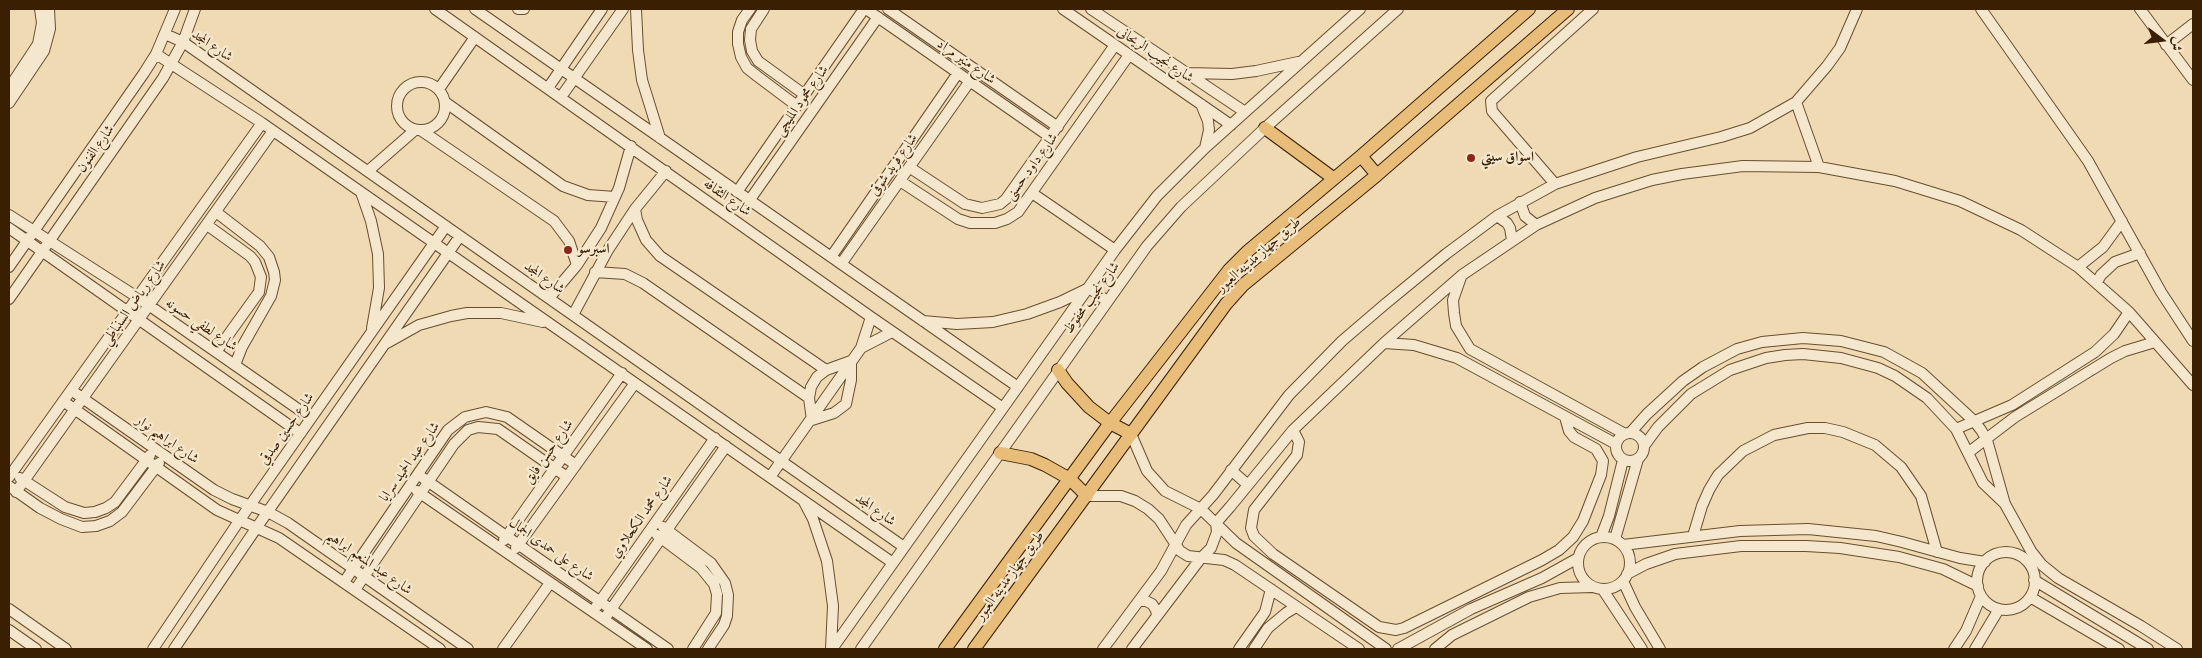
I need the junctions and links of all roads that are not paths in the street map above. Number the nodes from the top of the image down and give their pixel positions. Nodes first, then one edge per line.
1 (40, 9) edge
2 (49, 9) edge
3 (175, 9) edge
4 (195, 9) edge
5 (436, 9) edge
6 (475, 9) edge
7 (518, 9) edge
8 (524, 9) edge
9 (602, 9) edge
10 (623, 9) edge
11 (636, 9) edge
12 (750, 9) edge
13 (764, 9) edge
14 (865, 9) edge
15 (888, 9) edge
16 (1064, 9) edge
17 (1091, 9) edge
18 (1360, 9) edge
19 (1398, 9) edge
20 (1528, 9) edge
21 (1568, 9) edge
22 (1593, 9) edge
23 (1857, 9) edge
24 (1981, 9) edge
25 (2140, 9) edge
26 (878, 17) junction
27 (2193, 24) edge
28 (165, 34) junction
29 (475, 37) junction
30 (183, 42) junction
31 (1115, 45) junction
32 (2166, 45) junction
33 (156, 54) junction
34 (1129, 54) junction
35 (1301, 62) junction
36 (172, 64) junction
37 (560, 69) junction
38 (958, 73) junction
39 (1186, 74) junction
40 (574, 79) junction
41 (2193, 80) edge
42 (970, 81) junction
43 (9, 88) edge
44 (548, 88) junction
45 (438, 89) junction
46 (804, 95) junction
47 (561, 97) junction
48 (445, 102) junction
49 (1796, 102) junction
50 (9, 103) edge
51 (1201, 103) junction
52 (797, 106) junction
53 (1245, 112) junction
54 (262, 122) junction
55 (1231, 125) junction
56 (1058, 127) junction
57 (1265, 128) junction
58 (419, 130) junction
59 (274, 131) junction
60 (1050, 137) junction
61 (660, 138) junction
62 (631, 146) junction
63 (1205, 148) junction
64 (1361, 156) junction
65 (910, 167) junction
66 (1819, 167) junction
67 (368, 171) junction
68 (666, 171) junction
69 (1025, 173) junction
70 (1377, 175) junction
71 (1333, 178) junction
72 (900, 181) junction
73 (1039, 182) junction
74 (1555, 184) junction
75 (361, 192) junction
76 (737, 192) junction
77 (1032, 192) junction
78 (615, 198) junction
79 (749, 201) junction
80 (1520, 202) junction
81 (635, 209) junction
82 (216, 212) junction
83 (9, 215) edge
84 (1497, 216) junction
85 (2122, 221) junction
86 (207, 224) junction
87 (1536, 225) junction
88 (446, 226) junction
89 (9, 228) edge
90 (34, 231) junction
91 (460, 236) junction
92 (27, 240) junction
93 (50, 240) junction
94 (1512, 240) junction
95 (434, 243) junction
96 (42, 250) junction
97 (1115, 250) junction
98 (2140, 252) junction
99 (448, 253) junction
100 (831, 257) junction
101 (841, 264) junction
102 (577, 265) junction
103 (9, 267) edge
104 (2078, 267) junction
105 (595, 272) junction
106 (1462, 275) junction
107 (2096, 282) junction
108 (1089, 288) junction
109 (137, 298) junction
110 (549, 298) junction
111 (9, 299) edge
112 (1107, 301) junction
113 (149, 306) junction
114 (126, 312) junction
115 (2128, 312) junction
116 (573, 315) junction
117 (871, 317) junction
118 (138, 321) junction
119 (922, 321) junction
120 (550, 324) junction
121 (892, 332) junction
122 (371, 334) junction
123 (2193, 341) edge
124 (2155, 342) junction
125 (1384, 343) junction
126 (384, 345) junction
127 (861, 348) junction
128 (216, 352) junction
129 (851, 361) junction
130 (235, 365) junction
131 (826, 370) junction
132 (1058, 370) junction
133 (622, 373) junction
134 (635, 383) junction
135 (2193, 385) edge
136 (1018, 387) junction
137 (71, 390) junction
138 (83, 398) junction
139 (809, 398) junction
140 (692, 399) junction
141 (63, 401) junction
142 (1003, 408) junction
143 (75, 410) junction
144 (681, 415) junction
145 (1565, 417) junction
146 (311, 418) junction
147 (812, 420) junction
148 (1974, 421) junction
149 (1110, 422) junction
150 (1956, 429) junction
151 (1293, 430) junction
152 (300, 433) junction
153 (1628, 433) junction
154 (1132, 434) junction
155 (715, 438) junction
156 (1987, 440) junction
157 (1616, 444) junction
158 (726, 446) junction
159 (1644, 446) junction
160 (155, 448) junction
161 (1969, 452) junction
162 (1000, 453) junction
163 (164, 456) junction
164 (564, 456) junction
165 (1638, 459) junction
166 (146, 460) junction
167 (1623, 460) junction
168 (782, 461) junction
169 (576, 465) junction
170 (156, 467) junction
171 (555, 468) junction
172 (1231, 470) junction
173 (10, 473) edge
174 (418, 474) junction
175 (770, 476) junction
176 (567, 477) junction
177 (1070, 479) junction
178 (24, 481) junction
179 (429, 482) junction
180 (1248, 485) junction
181 (410, 486) junction
182 (13, 489) edge
183 (421, 493) junction
184 (1088, 496) junction
185 (802, 499) junction
186 (2005, 504) junction
187 (250, 505) junction
188 (1201, 509) junction
189 (268, 512) junction
190 (239, 521) junction
191 (1216, 524) junction
192 (653, 526) junction
193 (256, 527) junction
194 (1808, 529) junction
195 (1931, 529) junction
196 (664, 534) junction
197 (507, 536) junction
198 (1693, 536) junction
199 (1601, 537) junction
200 (1619, 542) junction
201 (1175, 543) junction
202 (1907, 543) junction
203 (518, 544) junction
204 (1806, 546) junction
205 (499, 547) junction
206 (904, 547) junction
207 (1937, 552) junction
208 (511, 555) junction
209 (1899, 557) junction
210 (1201, 558) junction
211 (1578, 558) junction
212 (1985, 562) junction
213 (893, 563) junction
214 (353, 569) junction
215 (365, 577) junction
216 (1625, 578) junction
217 (2034, 580) junction
218 (344, 582) junction
219 (550, 583) junction
220 (1592, 587) junction
221 (1271, 589) junction
222 (356, 590) junction
223 (1603, 590) junction
224 (1979, 591) junction
225 (2030, 597) junction
226 (600, 601) junction
227 (1139, 601) junction
228 (718, 605) junction
229 (729, 606) junction
230 (1296, 607) junction
231 (9, 609) edge
232 (611, 609) junction
233 (1999, 609) junction
234 (592, 612) junction
235 (1157, 616) junction
236 (603, 620) junction
237 (9, 630) edge
238 (442, 631) junction
239 (23, 645) edge
240 (452, 645) edge
241 (434, 648) edge
242 (36, 649) edge
243 (66, 649) edge
244 (153, 649) edge
245 (174, 649) edge
246 (468, 649) edge
247 (503, 649) edge
248 (646, 649) edge
249 (668, 649) edge
250 (693, 649) edge
251 (708, 649) edge
252 (832, 649) edge
253 (861, 649) edge
254 (945, 649) edge
255 (974, 649) edge
256 (1103, 649) edge
257 (1132, 649) edge
258 (1239, 649) edge
259 (1254, 649) edge
260 (1359, 649) edge
261 (1386, 649) edge
262 (1398, 649) edge
263 (1435, 649) edge
264 (1642, 649) edge
265 (1660, 649) edge
266 (1954, 649) edge
267 (1975, 649) edge
268 (2119, 649) edge
269 (2148, 649) edge
270 (2177, 649) edge

1 - 43 street
2 - 50 street
3 - 28 street, شارع الفنون
4 - 30 street, شارع الفنون
5 - 29 street, شارع الثقافه
6 - 37 street, شارع الثقافه
7 - 8 street
9 - 37 street
10 - 40 street
11 - 61 street
12 - 52 street
13 - 46 street
14 - 26 street, شارع منير مراد
14 - 46 street, شارع محمود المليجى
15 - 56 street, شارع منير مراد
16 - 31 street, شارع نجيب الريحانى
17 - 39 street, شارع نجيب الريحانى
18 - 35 street, شارع نجيب محفوظ
19 - 57 street, شارع نجيب محفوظ
20 - 64 main road, طريق جهاز مدينه العبور
21 - 70 main road, طريق جهاز مدينه العبور
22 - 74 street
23 - 49 street
24 - 85 street
25 - 32 street
26 - 38 street, شارع منير مراد
26 - 79 street, شارع محمود المليجى
27 - 32 street
28 - 30 street, شارع المجد
28 - 33 street, شارع الفنون
29 - 44 street, شارع الثقافه
29 - 45 street
30 - 36 street, شارع الفنون
30 - 67 street, شارع المجد
31 - 34 street, شارع نجيب الريحانى
31 - 56 street, شارع داود حسنى
32 - 41 street
33 - 36 street
33 - 90 street, شارع الفنون
34 - 51 street, شارع نجيب الريحانى
34 - 73 street, شارع داود حسنى
35 - 39 street
35 - 53 street, شارع نجيب محفوظ
36 - 54 street
36 - 93 street, شارع الفنون
37 - 40 street, شارع الثقافه
37 - 44 street
38 - 42 street, شارع منير مراد
38 - 100 street, شارع فريد شوقى
39 - 53 street, شارع نجيب الريحانى
40 - 47 street
40 - 61 street, شارع الثقافه
42 - 60 street, شارع منير مراد
42 - 65 street, شارع فريد شوقى
44 - 47 street, شارع الثقافه
45 - 48 street
45 - 58 street
46 - 52 street, شارع محمود المليجى
47 - 62 street, شارع الثقافه
48 - 58 street
48 - 78 street
49 - 66 street
49 - 74 street
51 - 55 street, شارع نجيب الريحانى
51 - 63 street
52 - 76 street, شارع محمود المليجى
53 - 55 street, شارع نجيب محفوظ
54 - 59 street
54 - 109 street, شارع رياض السنباطي
55 - 63 street, شارع نجيب محفوظ
56 - 60 street, شارع داود حسنى
57 - 71 main road
57 - 112 street, شارع نجيب محفوظ
58 - 67 street
58 - 102 street
59 - 75 street
59 - 82 street, شارع رياض السنباطي
60 - 69 street, شارع داود حسنى
61 - 76 street, شارع الثقافه
62 - 68 street, شارع الثقافه
62 - 78 street
63 - 97 street, شارع نجيب محفوظ
64 - 70 main road
64 - 71 main road, طريق جهاز مدينه العبور
65 - 69 street, شارع داود حسنى
65 - 72 street, شارع فريد شوقى
66 - 87 street
66 - 104 street
67 - 88 street, شارع المجد
68 - 81 street
68 - 117 street, شارع الثقافه
69 - 73 street
70 - 154 main road, طريق جهاز مدينه العبور
71 - 149 main road, طريق جهاز مدينه العبور
72 - 77 street, شارع داود حسنى
72 - 101 street, شارع فريد شوقى
73 - 77 street, شارع داود حسنى
74 - 80 street
75 - 95 street
75 - 122 street
76 - 79 street, شارع الثقافه
77 - 97 street
78 - 102 street
79 - 100 street, شارع الثقافه
80 - 84 street
80 - 87 street
81 - 105 street
81 - 131 street
82 - 86 street, شارع رياض السنباطي
82 - 130 street
83 - 90 street, شارع لطفي حسونه
84 - 94 street
84 - 172 street
85 - 98 street
85 - 104 street
86 - 113 street, شارع رياض السنباطي
86 - 128 street
87 - 94 street
88 - 91 street, شارع المجد
88 - 95 street, شارع حسين صدقي
89 - 92 street
90 - 92 street, شارع الفنون
90 - 93 street, شارع لطفي حسونه
91 - 99 street
91 - 110 street, شارع المجد
92 - 96 street
92 - 103 street, شارع الفنون
93 - 96 street, شارع الفنون
93 - 109 street, شارع لطفي حسونه
94 - 106 street
95 - 99 street
95 - 122 street, شارع حسين صدقي
96 - 111 street, شارع الفنون
96 - 114 street
97 - 108 street, شارع نجيب محفوظ
98 - 107 street
98 - 123 street
99 - 120 street
99 - 126 street
100 - 101 street, شارع الثقافه
101 - 119 street, شارع الثقافه
102 - 110 street
104 - 107 street
105 - 116 street
105 - 139 street
106 - 125 street
106 - 153 street
107 - 115 street
108 - 112 street
108 - 119 street
108 - 136 street, شارع نجيب محفوظ
109 - 113 street, شارع لطفي حسونه
109 - 114 street, شارع رياض السنباطي
110 - 116 street, شارع المجد
112 - 132 street, شارع نجيب محفوظ
113 - 118 street, شارع رياض السنباطي
113 - 128 street, شارع لطفي حسونه
114 - 118 street
114 - 137 street, شارع رياض السنباطي
115 - 124 street
115 - 148 street
116 - 140 street, شارع المجد
117 - 121 street, شارع الثقافه
117 - 127 street
118 - 138 street, شارع رياض السنباطي
118 - 152 street
119 - 136 street, شارع الثقافه
120 - 126 street
120 - 133 street
121 - 127 street
121 - 142 street, شارع الثقافه
122 - 146 street, شارع حسين صدقي
124 - 135 street
124 - 156 street
125 - 145 street
125 - 151 street
126 - 189 street
127 - 129 street
128 - 130 street, شارع لطفي حسونه
129 - 131 street
129 - 147 street
129 - 147 street
130 - 146 street, شارع لطفي حسونه
131 - 139 street
132 - 149 main road
132 - 162 street, شارع نجيب محفوظ
133 - 134 street
133 - 164 street, شارع حسن فايق
134 - 144 street
134 - 169 street, شارع حسن فايق
136 - 142 street, شارع نجيب محفوظ
137 - 138 street, شارع ابراهيم نوار
137 - 141 street, شارع رياض السنباطي
138 - 143 street, شارع رياض السنباطي
138 - 160 street, شارع ابراهيم نوار
139 - 147 street
140 - 144 street
140 - 168 street, شارع المجد
141 - 143 street, شارع ابراهيم نوار
141 - 173 street, شارع رياض السنباطي
142 - 206 street, شارع نجيب محفوظ
143 - 166 street, شارع ابراهيم نوار
143 - 178 street, شارع رياض السنباطي
144 - 155 street
145 - 151 street
145 - 157 street
146 - 152 street, شارع حسين صدقي
147 - 168 street
148 - 150 street
148 - 153 street
148 - 156 street
149 - 154 main road
149 - 177 main road, طريق جهاز مدينه العبور
150 - 159 street
150 - 161 street
151 - 180 street
152 - 187 street, شارع حسين صدقي
153 - 157 street
153 - 159 street
154 - 184 main road, طريق جهاز مدينه العبور
154 - 188 street
155 - 158 street
155 - 192 street, شارع محمد الكحلاوي
156 - 161 street
156 - 186 street
157 - 167 street
158 - 175 street
158 - 196 street, شارع محمد الكحلاوي
159 - 165 street
160 - 163 street, شارع ابراهيم نوار
160 - 166 street
161 - 186 street
162 - 177 main road
162 - 253 street, شارع نجيب محفوظ
163 - 170 street
163 - 187 street, شارع ابراهيم نوار
164 - 169 street, شارع عبد الحميد سرايا
164 - 171 street, شارع حسن فايق
164 - 174 street, شارع عبد الحميد سرايا
165 - 167 street
165 - 200 street
166 - 170 street, شارع ابراهيم نوار
166 - 178 street
167 - 199 street
168 - 175 street
168 - 206 street, شارع المجد
169 - 176 street, شارع حسن فايق
170 - 182 street
170 - 190 street, شارع ابراهيم نوار
171 - 176 street, شارع عبد الحميد سرايا
171 - 179 street, شارع عبد الحميد سرايا
171 - 197 street, شارع حسن فايق
172 - 180 street
172 - 188 street
173 - 178 street
174 - 179 street, شارع على حمدى الجمال
174 - 181 street, شارع عبد الحميد سرايا
175 - 185 street
176 - 203 street, شارع حسن فايق
177 - 184 main road
177 - 254 main road, طريق جهاز مدينه العبور
178 - 182 street, شارع رياض السنباطي
179 - 183 street, شارع عبد الحميد سرايا
179 - 197 street, شارع على حمدى الجمال
180 - 191 street
181 - 183 street, شارع على حمدى الجمال
181 - 214 street, شارع عبد الحميد سرايا
183 - 205 street, شارع على حمدى الجمال
183 - 215 street, شارع عبد الحميد سرايا
184 - 201 street
184 - 255 main road, طريق جهاز مدينه العبور
185 - 213 street
185 - 252 street
186 - 270 street
187 - 189 street, شارع عبد المنعم ابراهيم
187 - 190 street, شارع حسين صدقي
188 - 191 street
188 - 201 street
189 - 193 street
189 - 214 street, شارع عبد المنعم ابراهيم
190 - 193 street
190 - 244 street, شارع حسين صدقي
191 - 210 street
191 - 261 street
192 - 196 street
192 - 226 street, شارع محمد الكحلاوي
193 - 218 street
193 - 245 street
194 - 198 street
194 - 202 street
194 - 204 street
195 - 198 street
195 - 202 street
195 - 207 street
196 - 228 street
196 - 229 street
196 - 232 street, شارع محمد الكحلاوي
197 - 203 street, شارع على حمدى الجمال
197 - 205 street, شارع حسن فايق
198 - 200 street
199 - 200 street
199 - 211 street
200 - 216 street
201 - 210 street
201 - 227 street
202 - 207 street
202 - 209 street
203 - 208 street, شارع حسن فايق
203 - 226 street, شارع على حمدى الجمال
204 - 209 street
204 - 216 street
205 - 208 street, شارع على حمدى الجمال
206 - 213 street, شارع نجيب محفوظ
207 - 212 street
208 - 219 street, شارع على حمدى الجمال
209 - 224 street
210 - 221 street
210 - 235 street
211 - 220 street
211 - 262 street
212 - 217 street
212 - 224 street
213 - 252 street, شارع نجيب محفوظ
214 - 215 street, شارع عبد المنعم ابراهيم
214 - 218 street, شارع عبد الحميد سرايا
215 - 222 street, شارع عبد الحميد سرايا
215 - 238 street, شارع عبد المنعم ابراهيم
216 - 223 street
216 - 265 street
217 - 225 street
217 - 269 street
218 - 222 street
219 - 234 street, شارع على حمدى الجمال
219 - 247 street
220 - 223 street
220 - 263 street
221 - 230 street
221 - 258 street
222 - 241 street
223 - 264 street
224 - 233 street
224 - 266 street
225 - 233 street
225 - 268 street
226 - 232 street, شارع على حمدى الجمال
226 - 234 street, شارع محمد الكحلاوي
227 - 235 street
227 - 256 street
228 - 229 street
228 - 250 street
229 - 251 street
230 - 259 street
230 - 260 street
231 - 243 street
232 - 236 street, شارع محمد الكحلاوي
232 - 249 street, شارع على حمدى الجمال
233 - 267 street
234 - 236 street, شارع على حمدى الجمال
235 - 257 street
236 - 248 street, شارع على حمدى الجمال
237 - 239 street
238 - 240 street, شارع عبد المنعم ابراهيم
238 - 241 street
239 - 242 street
240 - 246 street, شارع عبد المنعم ابراهيم

